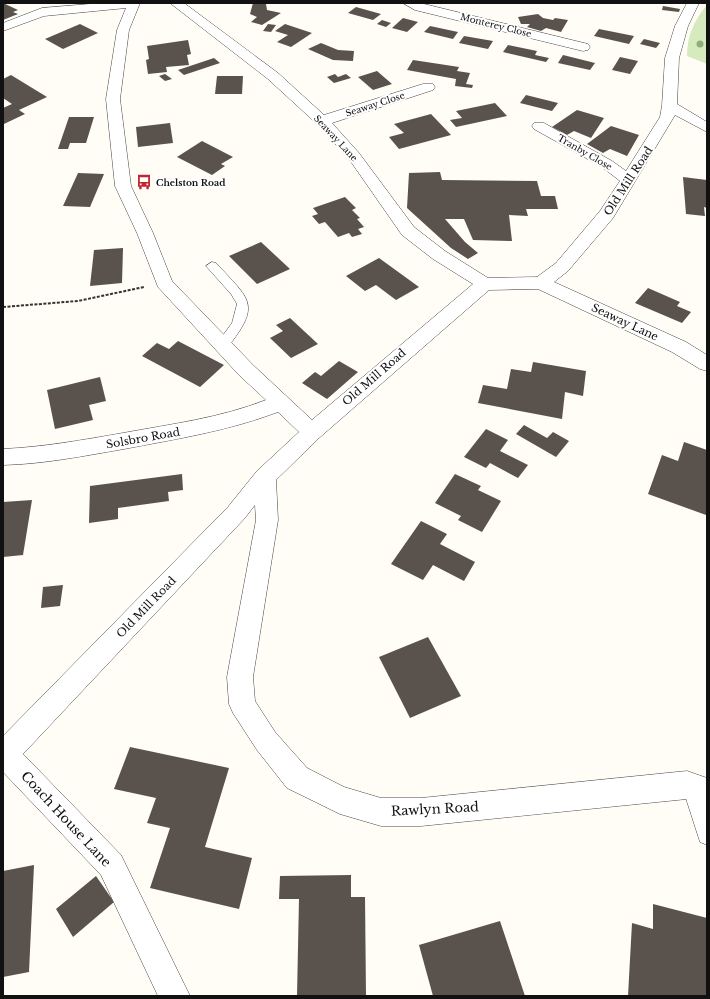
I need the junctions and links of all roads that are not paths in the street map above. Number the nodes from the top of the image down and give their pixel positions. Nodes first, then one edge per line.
1 (176, 3) edge
2 (409, 3) edge
3 (693, 3) edge
4 (134, 4) edge
5 (3, 27) edge
6 (583, 47) dead end
7 (428, 87) dead end
8 (671, 107) junction
9 (322, 121) junction
10 (539, 126) dead end
11 (707, 128) edge
12 (629, 180) junction
13 (212, 266) dead end
14 (541, 283) junction
15 (484, 284) junction
16 (222, 345) junction
17 (707, 364) edge
18 (279, 403) junction
19 (312, 432) junction
20 (3, 458) edge
21 (265, 477) junction
22 (3, 755) edge
23 (699, 789) edge
24 (707, 835) edge
25 (174, 996) edge

1 - 9 street, Seaway Lane
2 - 6 street, Monterey Close
3 - 8 street, Old Mill Road
4 - 5 street
4 - 16 street
7 - 9 street, Seaway Close
8 - 11 street
8 - 12 street, Old Mill Road
9 - 15 street, Seaway Lane
10 - 12 street, Tranby Close
12 - 14 street, Old Mill Road
13 - 16 lane
14 - 15 street
14 - 17 street, Seaway Lane
15 - 19 street, Old Mill Road
16 - 18 street
18 - 19 street
18 - 20 street, Solsbro Road
19 - 21 street, Old Mill Road
21 - 22 street, Old Mill Road
21 - 23 street, Rawlyn Road
22 - 25 street, Coach House Lane
23 - 24 lane

